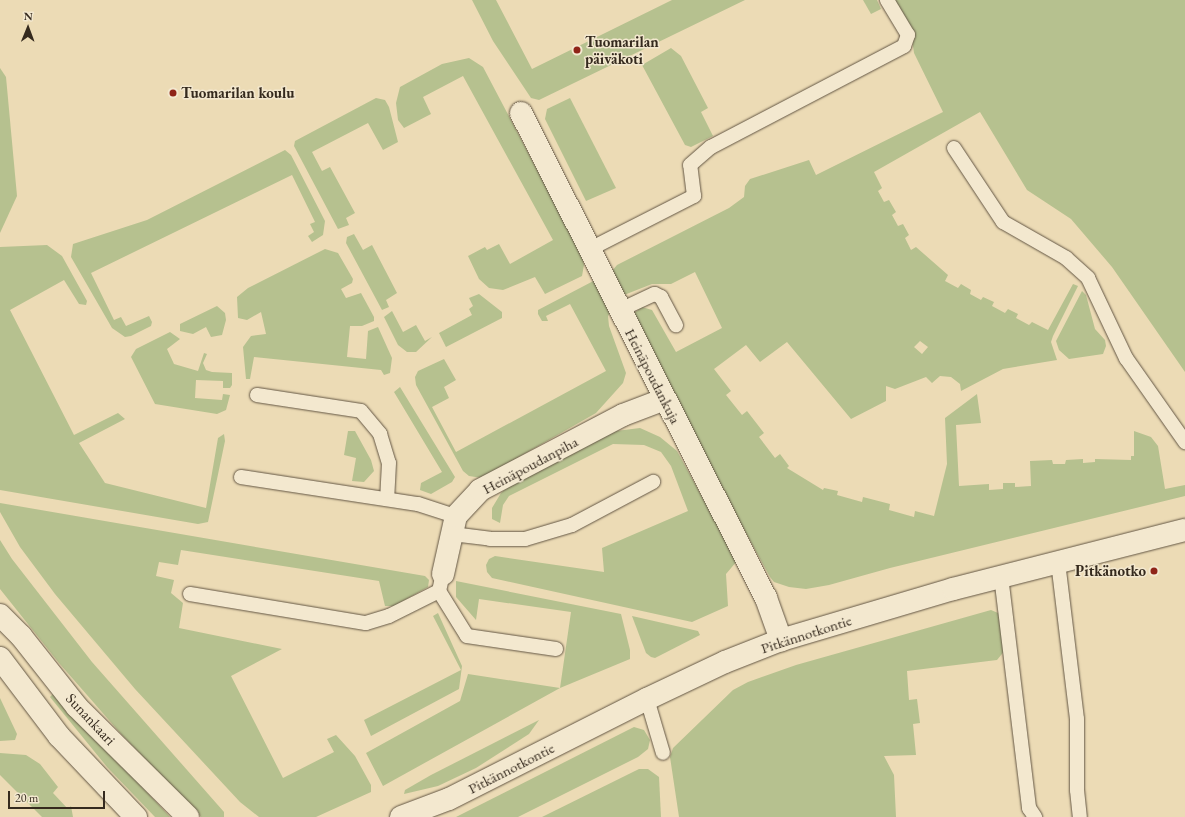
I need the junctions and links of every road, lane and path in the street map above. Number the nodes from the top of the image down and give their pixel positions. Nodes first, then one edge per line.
1 (887, 0) edge
2 (521, 113) dead end
3 (954, 148) dead end
4 (590, 249) junction
5 (620, 310) junction
6 (676, 325) dead end
7 (257, 395) dead end
8 (665, 399) junction
9 (1185, 442) edge
10 (241, 477) dead end
11 (653, 482) dead end
12 (387, 499) junction
13 (454, 525) junction
14 (1185, 530) edge
15 (1058, 562) junction
16 (1001, 576) junction
17 (441, 582) junction
18 (190, 594) dead end
19 (0, 615) edge
20 (782, 640) junction
21 (556, 649) dead end
22 (0, 658) edge
23 (647, 698) junction
24 (663, 753) dead end
25 (449, 799) junction
26 (136, 817) edge
27 (188, 817) edge
28 (401, 817) edge
29 (432, 817) edge
30 (1035, 817) edge
31 (1080, 817) edge

1 - 4 lane
2 - 4 street, Heinäpoudankuja
3 - 9 lane
4 - 5 street, Heinäpoudankuja
5 - 6 lane
5 - 8 street, Heinäpoudankuja
7 - 12 lane
8 - 13 street, Heinäpoudanpiha
8 - 20 street, Heinäpoudankuja
10 - 12 lane
11 - 13 lane
12 - 13 lane
13 - 17 street
14 - 15 street, Pitkännotkontie
15 - 16 street, Pitkännotkontie
15 - 31 lane
16 - 20 street, Pitkännotkontie
16 - 30 lane
17 - 18 lane
17 - 21 lane
19 - 27 street, Sunankaari
20 - 23 street, Pitkännotkontie
22 - 26 street
23 - 24 lane
23 - 25 street, Pitkännotkontie
25 - 28 street, Pitkännotkontie
25 - 29 street, Pitkännotkontie

